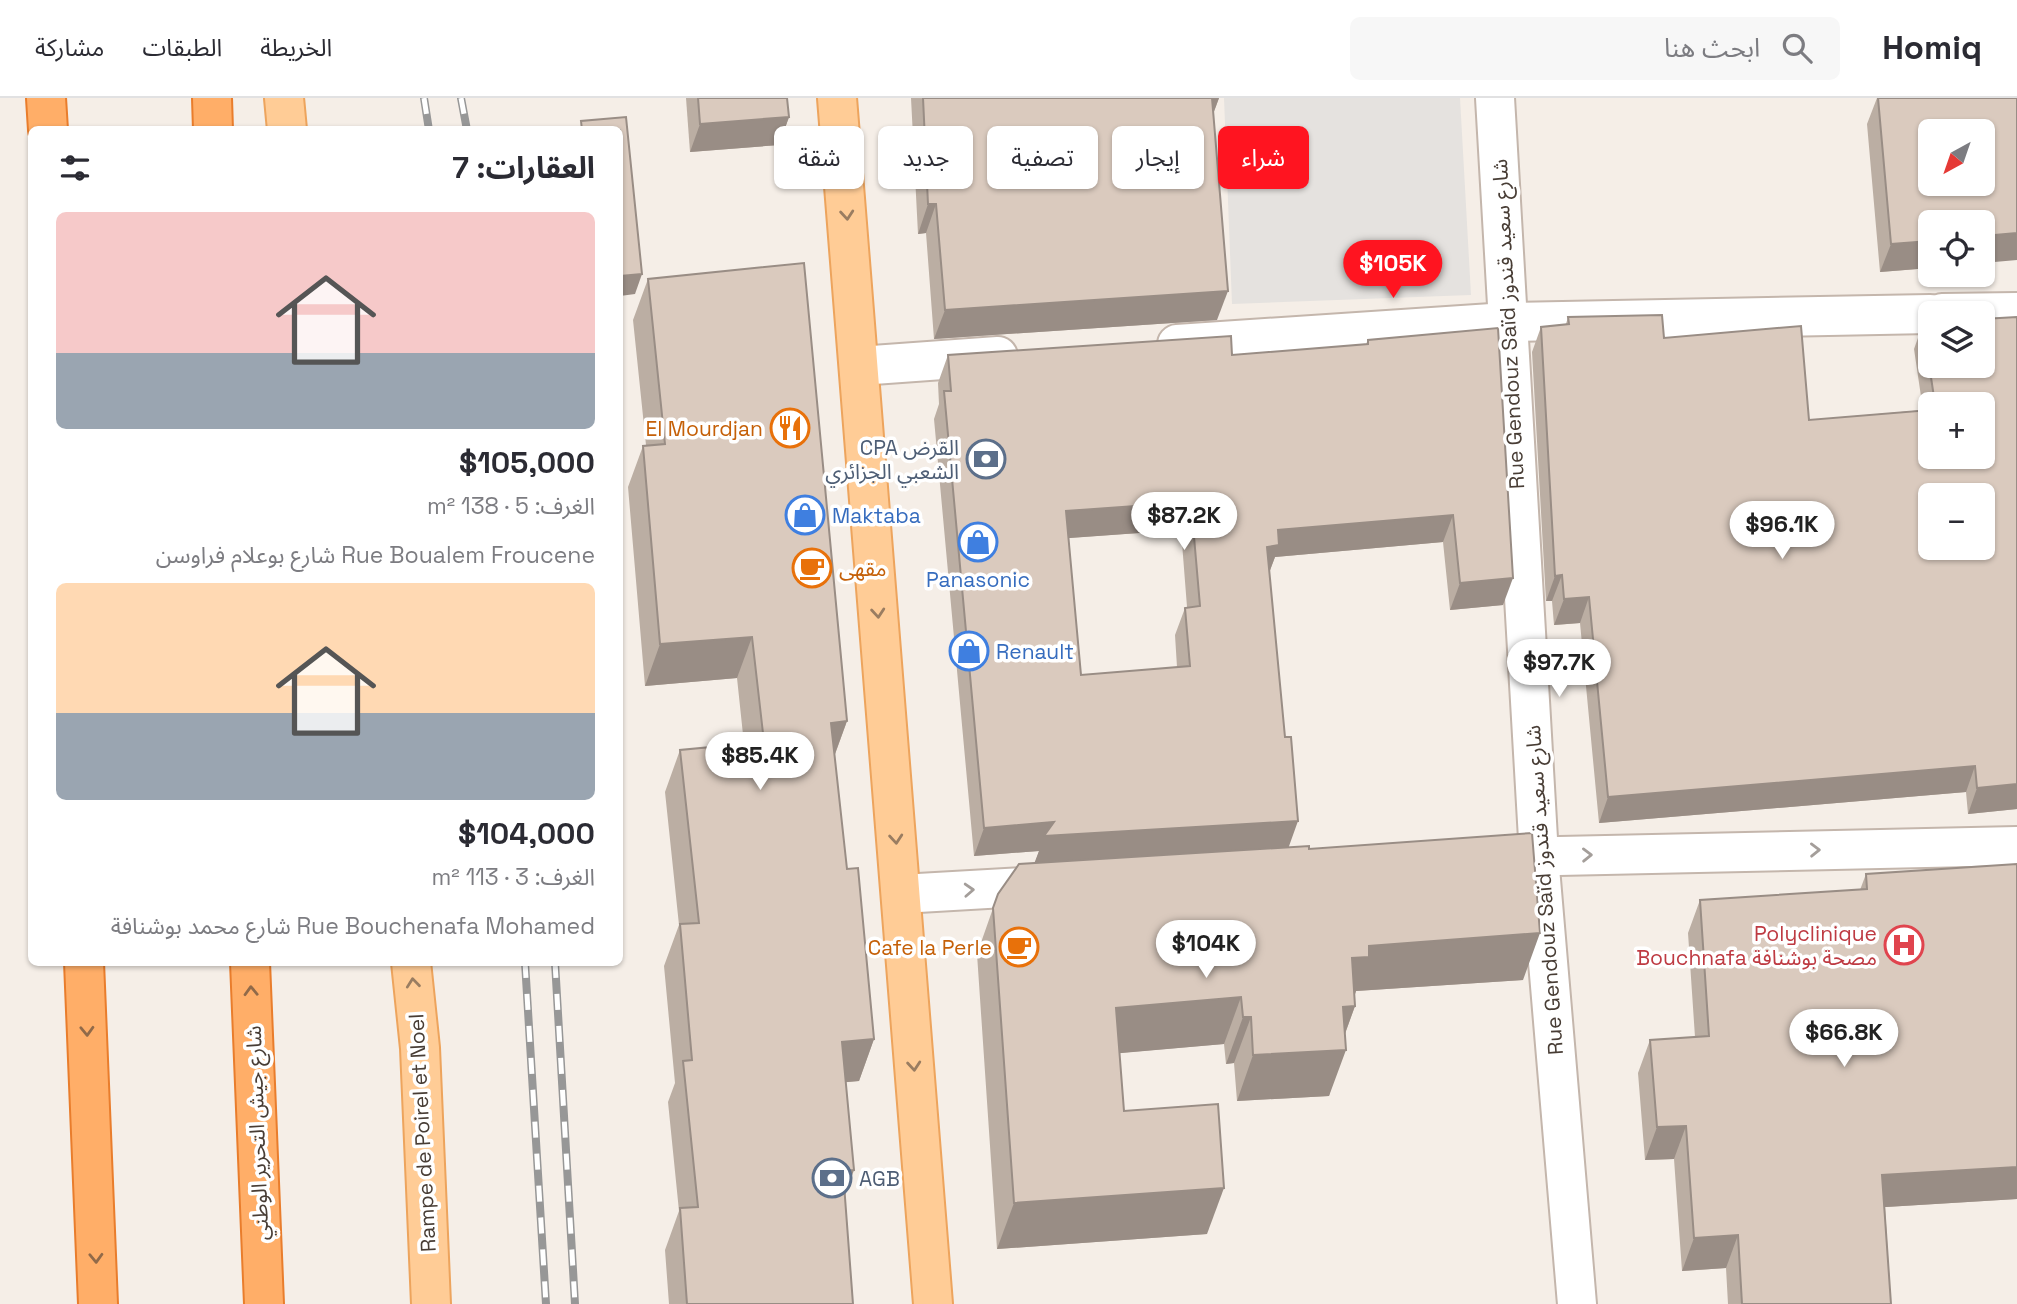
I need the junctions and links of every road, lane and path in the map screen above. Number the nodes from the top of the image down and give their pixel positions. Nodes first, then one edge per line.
1 (46, 98) edge
2 (212, 98) edge
3 (284, 98) edge
4 (838, 98) edge
5 (1495, 98) edge
6 (48, 126) edge
7 (213, 126) edge
8 (287, 126) edge
9 (1995, 312) edge
10 (2017, 312) edge
11 (1918, 313) edge
12 (1507, 322) junction
13 (1149, 346) edge
14 (1038, 354) edge
15 (859, 366) junction
16 (2017, 846) edge
17 (1539, 856) junction
18 (1484, 859) edge
19 (1095, 882) edge
20 (901, 894) junction
21 (84, 966) edge
22 (250, 966) edge
23 (411, 966) edge
24 (98, 1304) edge
25 (264, 1304) edge
26 (431, 1304) edge
27 (933, 1304) edge
28 (1577, 1304) edge

1 - 6 highway
2 - 7 highway
3 - 8 main road
4 -> 15 main road
5 - 12 street, Rue Gendouz Saïd شارع سعيد قندوز
9 - 10 street
11 - 12 street
12 - 13 street
12 - 17 street, Rue Gendouz Saïd شارع سعيد قندوز
14 - 15 street
15 -> 20 main road
17 -> 16 street
17 - 18 street
17 - 28 street, Rue Gendouz Saïd شارع سعيد قندوز
20 -> 19 street
20 -> 27 main road
21 -> 24 highway
25 -> 22 highway, شارع جيش التحرير الوطني
26 -> 23 main road, Rampe de Poirel et Noel

